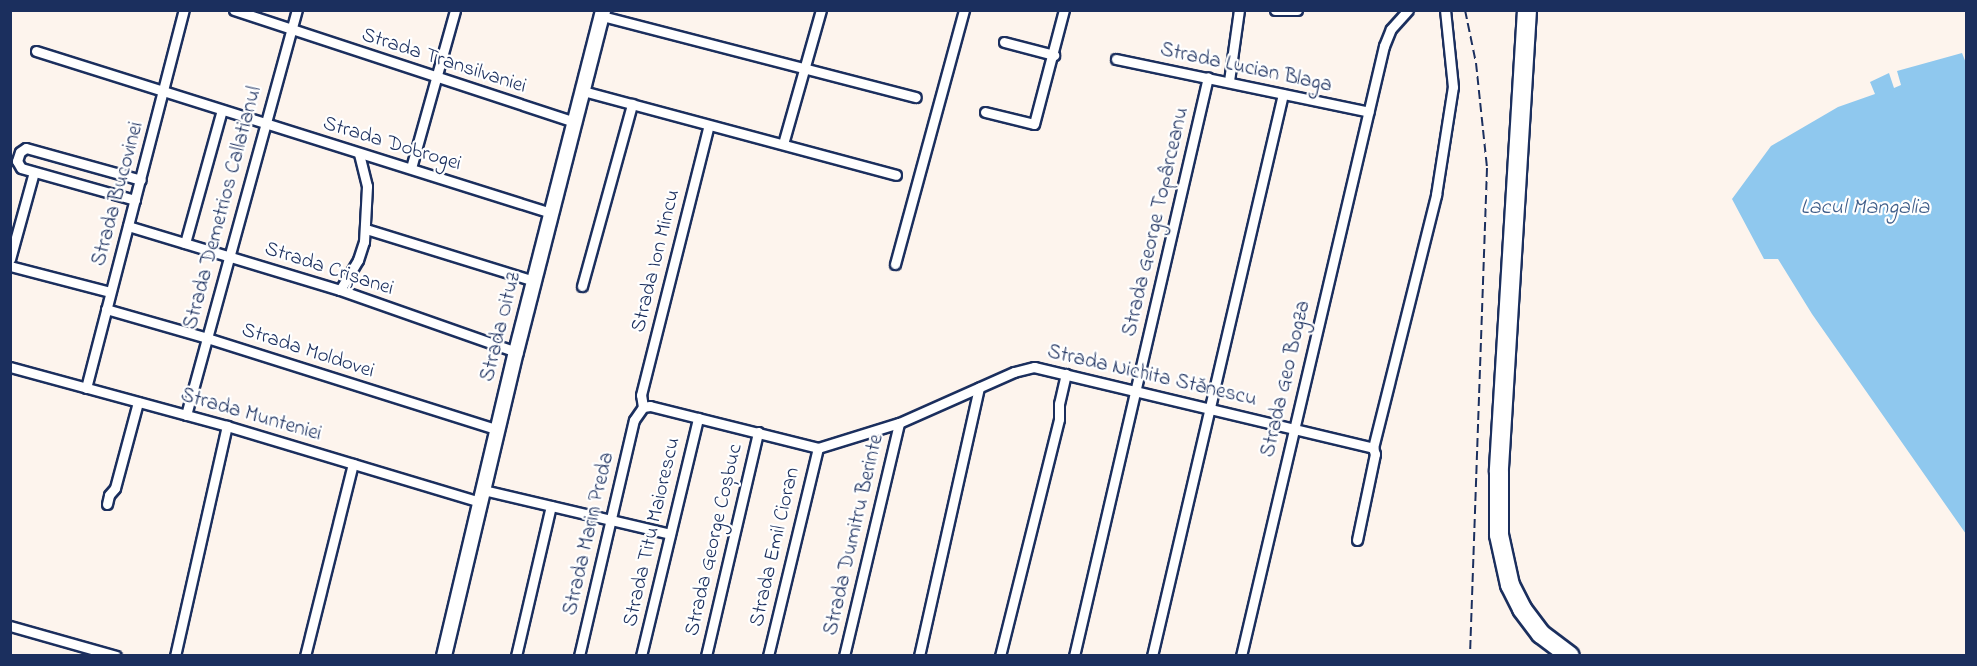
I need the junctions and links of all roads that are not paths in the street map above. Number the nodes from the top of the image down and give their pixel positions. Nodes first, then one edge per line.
1 (184, 10) edge
2 (234, 10) edge
3 (297, 10) edge
4 (455, 10) edge
5 (821, 10) edge
6 (964, 10) edge
7 (1064, 10) edge
8 (1239, 10) edge
9 (1275, 10) edge
10 (1297, 10) edge
11 (1408, 10) edge
12 (1445, 10) edge
13 (1527, 10) edge
14 (603, 13) edge
15 (290, 29) junction
16 (1004, 42) dead end
17 (36, 51) dead end
18 (1054, 55) junction
19 (1116, 59) dead end
20 (805, 69) junction
21 (1208, 77) junction
22 (436, 78) junction
23 (1229, 81) junction
24 (583, 91) junction
25 (164, 92) junction
26 (1283, 93) junction
27 (916, 97) dead end
28 (632, 104) junction
29 (222, 110) junction
30 (985, 112) dead end
31 (1369, 112) junction
32 (575, 122) junction
33 (264, 124) junction
34 (709, 125) junction
35 (783, 144) junction
36 (359, 153) junction
37 (411, 168) junction
38 (34, 172) junction
39 (896, 175) dead end
40 (141, 180) junction
41 (135, 200) junction
42 (551, 213) junction
43 (128, 226) junction
44 (366, 229) junction
45 (185, 243) junction
46 (228, 256) junction
47 (10, 259) edge
48 (895, 264) dead end
49 (10, 266) edge
50 (534, 281) junction
51 (582, 286) dead end
52 (340, 290) junction
53 (110, 292) junction
54 (106, 309) junction
55 (207, 338) junction
56 (516, 352) junction
57 (10, 367) edge
58 (1066, 374) junction
59 (86, 388) junction
60 (979, 388) junction
61 (1136, 391) junction
62 (138, 402) junction
63 (643, 407) junction
64 (1209, 409) junction
65 (186, 415) junction
66 (698, 418) junction
67 (898, 423) junction
68 (227, 426) junction
69 (1292, 429) junction
70 (498, 430) junction
71 (758, 432) junction
72 (818, 447) junction
73 (1373, 448) junction
74 (353, 464) junction
75 (482, 496) junction
76 (107, 504) dead end
77 (551, 506) junction
78 (611, 519) junction
79 (670, 534) junction
80 (1357, 540) dead end
81 (10, 626) edge
82 (116, 656) edge
83 (175, 656) edge
84 (305, 656) edge
85 (444, 656) edge
86 (516, 656) edge
87 (579, 656) edge
88 (641, 656) edge
89 (706, 656) edge
90 (768, 656) edge
91 (844, 656) edge
92 (919, 656) edge
93 (1000, 656) edge
94 (1074, 656) edge
95 (1152, 656) edge
96 (1241, 656) edge
97 (1570, 656) edge

1 - 25 street, Strada Bucovinei
2 - 15 street, Strada Transilvaniei
3 - 15 street, Strada Demetrios Callatianul
4 - 22 street
5 - 20 street
6 - 48 street
7 - 18 street
8 - 23 street
9 - 10 street
11 - 31 street, Strada Geo Bogza
12 - 73 street
13 - 97 highway
14 - 20 street
14 - 24 main road, Strada Oituz
15 - 22 street, Strada Transilvaniei
15 - 33 street, Strada Demetrios Callatianul
16 - 18 street
17 - 25 street, Strada Dobrogei
18 - 30 street
19 - 21 street, Strada Lucian Blaga
20 - 27 street
20 - 35 street
21 - 23 street, Strada Lucian Blaga
21 - 61 street, Strada George Topârceanu
22 - 32 street, Strada Transilvaniei
22 - 37 street
23 - 26 street, Strada Lucian Blaga
24 - 28 street
24 - 32 main road, Strada Oituz
25 - 29 street, Strada Dobrogei
25 - 40 street, Strada Bucovinei
26 - 31 street, Strada Lucian Blaga
26 - 64 street
28 - 34 street
28 - 51 street
29 - 33 street, Strada Dobrogei
29 - 45 street
31 - 69 street, Strada Geo Bogza
32 - 42 main road, Strada Oituz
33 - 36 street, Strada Dobrogei
33 - 46 street, Strada Demetrios Callatianul
34 - 35 street
34 - 63 street, Strada Ion Mincu
35 - 39 street
36 - 37 street, Strada Dobrogei
36 - 44 street
37 - 42 street, Strada Dobrogei
38 - 40 street
38 - 41 street
38 - 47 street
40 - 41 street, Strada Bucovinei
41 - 43 street, Strada Bucovinei
42 - 50 main road, Strada Oituz
43 - 45 street, Strada Crișanei
43 - 53 street, Strada Bucovinei
44 - 50 street
44 - 52 street
45 - 46 street, Strada Crișanei
46 - 52 street, Strada Crișanei
46 - 55 street, Strada Demetrios Callatianul
49 - 53 street
50 - 56 main road, Strada Oituz
52 - 56 street, Strada Crișanei
53 - 54 street, Strada Bucovinei
54 - 55 street, Strada Moldovei
54 - 59 street, Strada Bucovinei
55 - 65 street, Strada Demetrios Callatianul
55 - 70 street, Strada Moldovei
56 - 70 main road, Strada Oituz
57 - 59 street, Strada Munteniei
58 - 60 street, Strada Nichita Stănescu
58 - 61 street, Strada Nichita Stănescu
58 - 93 street
59 - 62 street, Strada Munteniei
60 - 67 street, Strada Nichita Stănescu
60 - 92 street
61 - 64 street, Strada Nichita Stănescu
61 - 94 street, Strada George Topârceanu
62 - 65 street, Strada Munteniei
62 - 76 street
63 - 66 street
63 - 78 street, Strada Marin Preda
64 - 69 street, Strada Nichita Stănescu
64 - 95 street
65 - 68 street, Strada Munteniei
66 - 71 street
66 - 79 street, Strada Titu Maiorescu
67 - 72 street, Strada Nichita Stănescu
67 - 91 street, Strada Dumitru Berinte
68 - 74 street, Strada Munteniei
68 - 83 street
69 - 73 street, Strada Nichita Stănescu
69 - 96 street, Strada Geo Bogza
70 - 75 main road, Strada Oituz
71 - 72 street
71 - 89 street, Strada George Coșbuc
72 - 90 street, Strada Emil Cioran
73 - 80 street
74 - 75 street, Strada Munteniei
74 - 84 street
75 - 77 street
75 - 85 main road, Strada Oituz
77 - 78 street
77 - 86 street
78 - 79 street
78 - 87 street, Strada Marin Preda
79 - 88 street, Strada Titu Maiorescu
81 - 82 street

